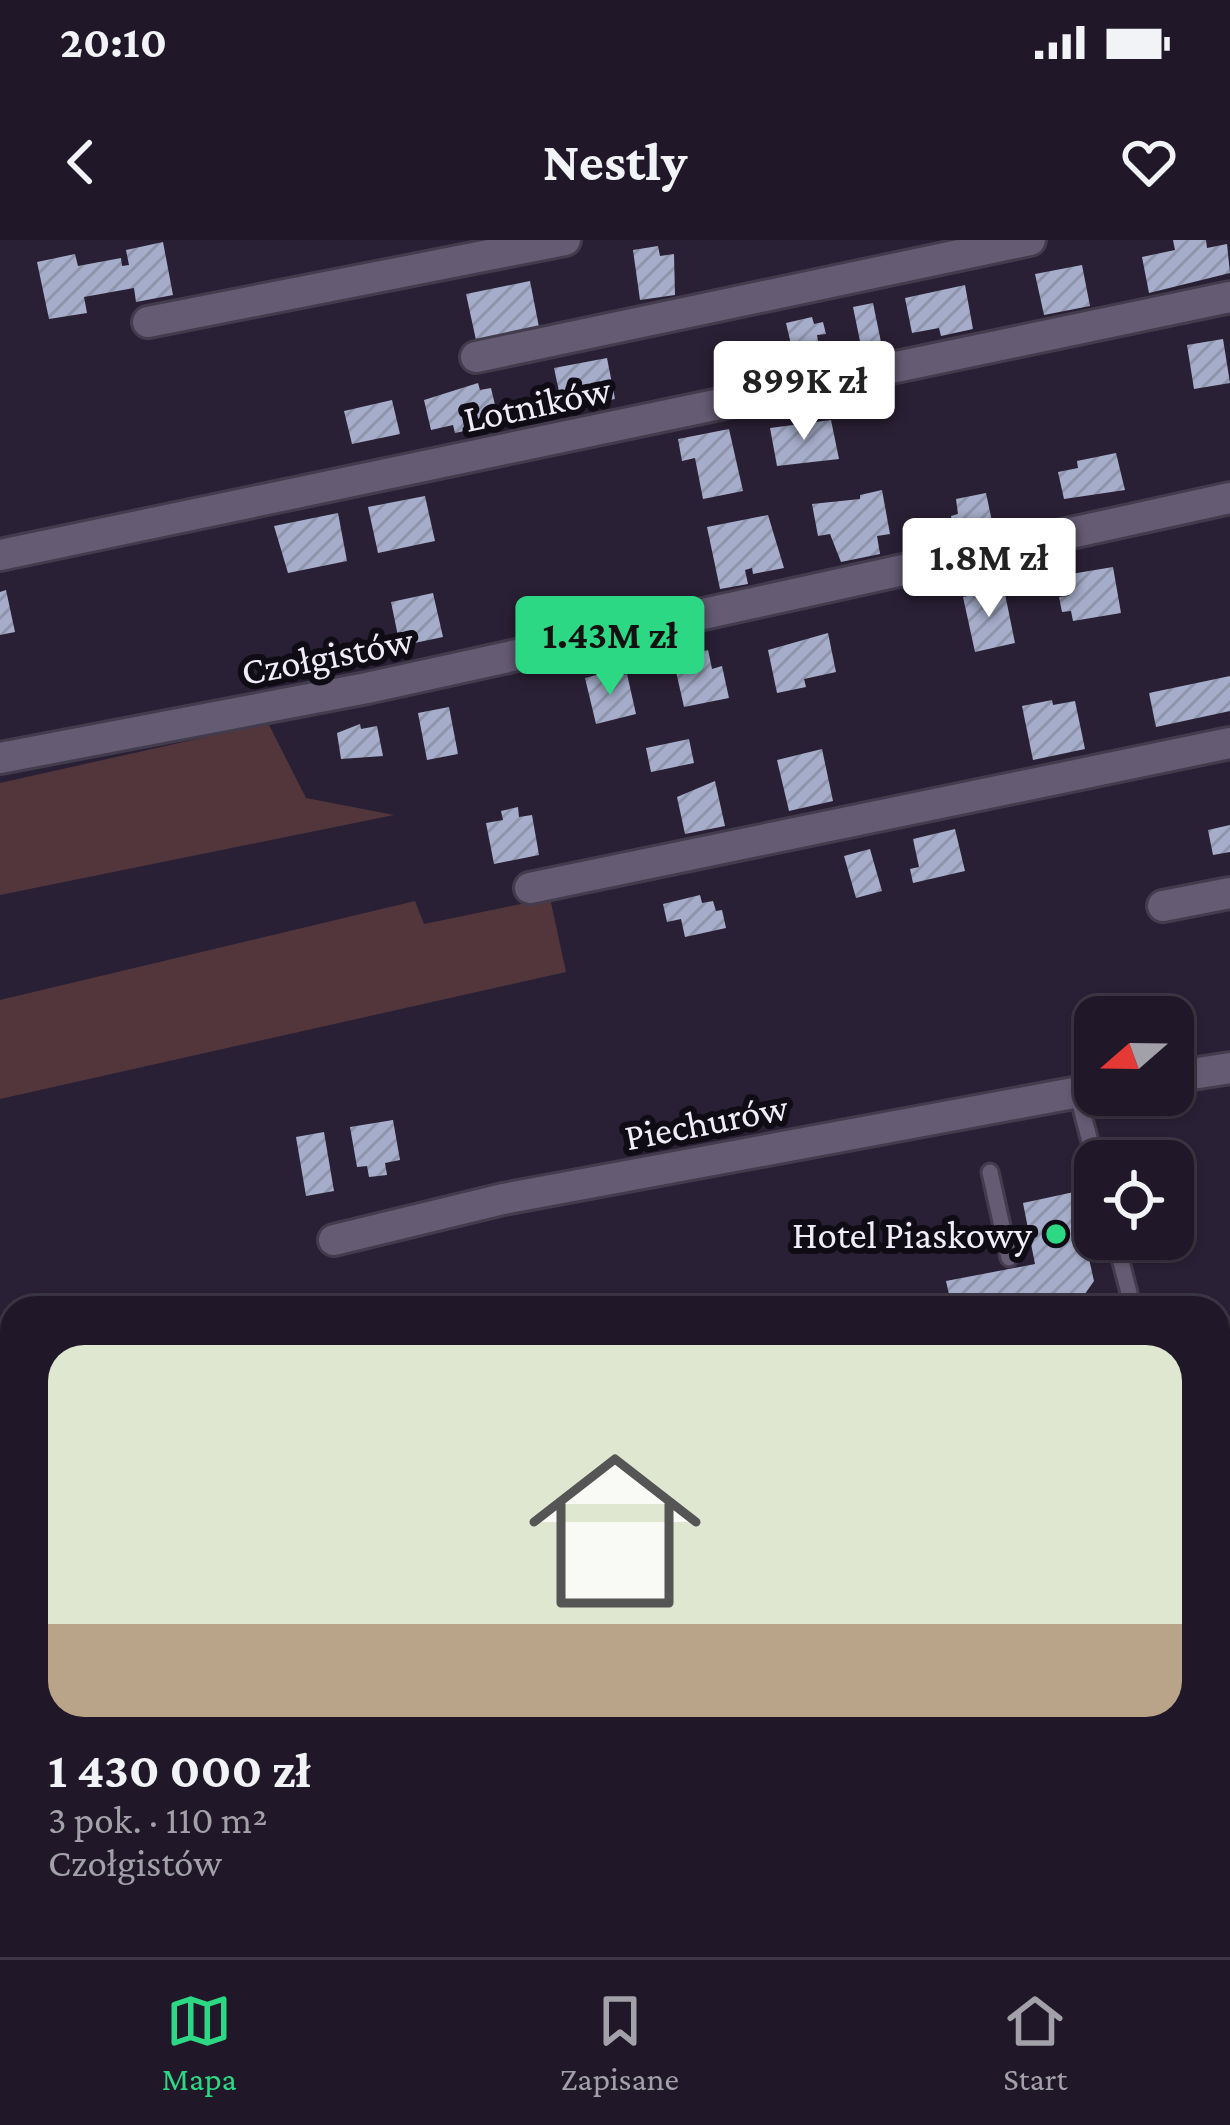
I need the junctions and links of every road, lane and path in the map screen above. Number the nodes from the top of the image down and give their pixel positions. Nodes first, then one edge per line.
1 (566, 240) edge
2 (1030, 240) edge
3 (1230, 297) edge
4 (148, 322) dead end
5 (476, 357) dead end
6 (1230, 498) edge
7 (0, 555) edge
8 (1230, 743) edge
9 (0, 758) edge
10 (530, 888) dead end
11 (1230, 893) edge
12 (1163, 906) dead end
13 (1230, 1068) edge
14 (1194, 1074) edge
15 (1074, 1092) edge
16 (990, 1172) dead end
17 (334, 1240) dead end
18 (1009, 1258) dead end
19 (1120, 1260) edge
20 (1130, 1296) edge

1 - 4 street
2 - 5 street, Lotników
3 - 7 street, Lotników
6 - 9 street, Czołgistów
8 - 10 street
11 - 12 street
13 - 14 street
15 - 17 street, Piechurów
16 - 18 lane
19 - 20 lane

